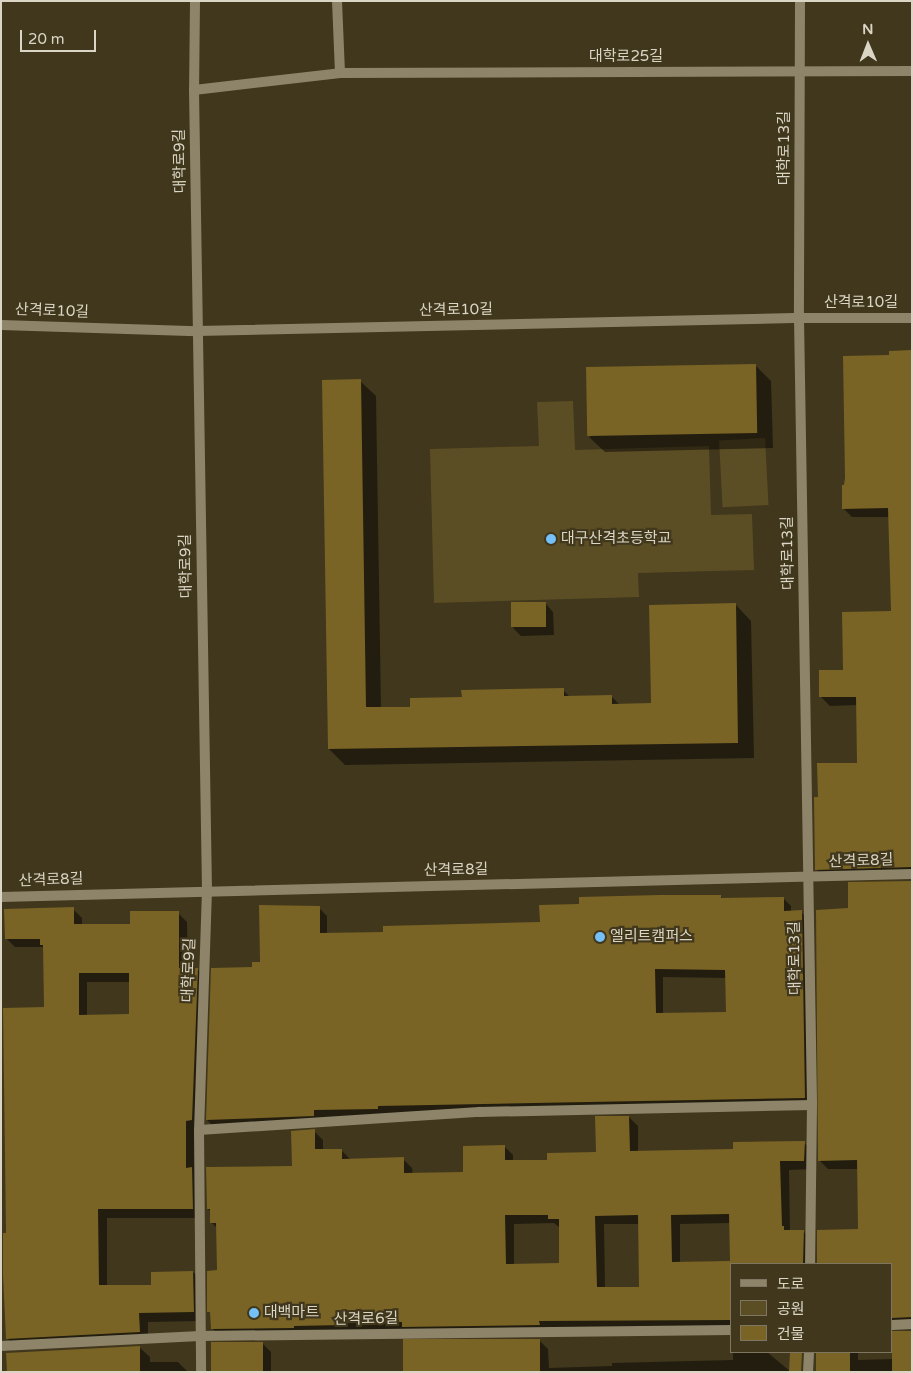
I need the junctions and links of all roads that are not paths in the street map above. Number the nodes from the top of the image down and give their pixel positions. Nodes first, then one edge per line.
1 (195, 1) edge
2 (338, 1) edge
3 (800, 1) edge
4 (800, 71) junction
5 (912, 71) edge
6 (340, 73) junction
7 (194, 90) junction
8 (799, 318) junction
9 (912, 318) edge
10 (1, 325) edge
11 (197, 332) junction
12 (912, 874) edge
13 (809, 877) junction
14 (206, 890) junction
15 (1, 897) edge
16 (812, 1105) junction
17 (200, 1130) junction
18 (810, 1263) edge
19 (912, 1324) edge
20 (893, 1325) edge
21 (730, 1330) edge
22 (200, 1336) junction
23 (1, 1346) edge
24 (809, 1353) edge
25 (201, 1372) edge
26 (808, 1372) edge

1 - 7 street, 대학로9길
2 - 6 street
3 - 4 street, 대학로13길
4 - 5 street, 대학로25길
4 - 6 street, 대학로25길
4 - 8 street, 대학로13길
6 - 7 street, 대학로25길
7 - 11 street, 대학로9길
8 - 9 street, 산격로10길
8 - 11 street, 산격로10길
8 - 13 street, 대학로13길
10 - 11 street, 산격로10길
11 - 14 street, 대학로9길
12 - 13 street, 산격로8길
13 - 14 street, 산격로8길
13 - 16 street, 대학로13길
14 - 15 street, 산격로8길
14 - 17 street, 대학로9길
16 - 17 street
16 - 18 street, 대학로13길
17 - 22 street, 대학로9길
19 - 20 street
21 - 22 street, 산격로6길
22 - 23 street, 산격로6길
22 - 25 street, 대학로9길
24 - 26 street

